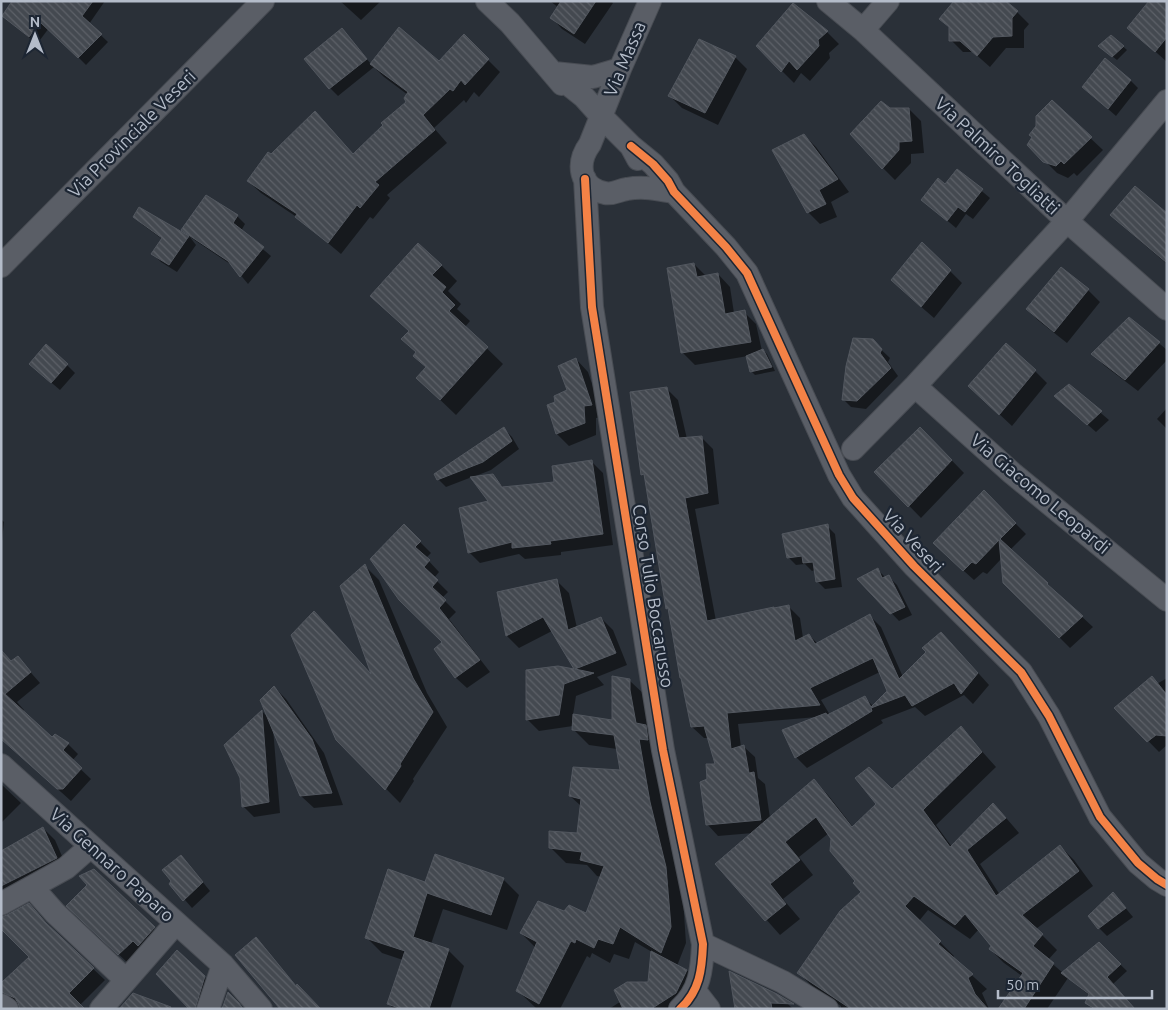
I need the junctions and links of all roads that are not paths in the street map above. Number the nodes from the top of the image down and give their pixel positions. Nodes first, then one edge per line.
1 (263, 1) edge
2 (487, 1) edge
3 (650, 1) edge
4 (828, 1) edge
5 (888, 1) edge
6 (863, 30) junction
7 (620, 69) junction
8 (554, 73) junction
9 (1167, 101) edge
10 (601, 116) junction
11 (627, 143) junction
12 (590, 144) junction
13 (585, 179) junction
14 (626, 189) junction
15 (674, 192) junction
16 (1067, 221) junction
17 (587, 233) junction
18 (1, 266) edge
19 (1167, 309) edge
20 (915, 386) junction
21 (853, 449) dead end
22 (1167, 600) edge
23 (1, 765) edge
24 (91, 846) junction
25 (1167, 885) edge
26 (32, 887) junction
27 (1, 904) edge
28 (176, 923) junction
29 (703, 944) junction
30 (223, 965) junction
31 (126, 980) junction
32 (695, 991) junction
33 (1, 1005) edge
34 (7, 1009) edge
35 (101, 1009) edge
36 (208, 1009) edge
37 (261, 1009) edge
38 (680, 1009) edge
39 (709, 1009) edge
40 (827, 1009) edge

1 - 18 street, Via Provinciale Veseri
2 - 8 street
3 - 7 street, Via Massa
4 - 6 street, Via Palmiro Togliatti
5 - 6 street
6 - 16 street, Via Palmiro Togliatti
7 - 8 street
7 - 10 street, Via Massa
8 - 10 street
8 - 12 street
9 - 16 street
10 - 11 street, Via Veseri
10 - 12 street, Via Massa
11 - 12 street
11 - 14 street
11 - 15 street, Via Veseri
12 - 13 street
13 - 14 street
13 - 17 street, Corso Tulio Boccarusso
14 - 15 street
14 - 17 street
15 - 25 street, Via Veseri
16 - 19 street, Via Palmiro Togliatti
16 - 20 street
17 - 29 street, Corso Tulio Boccarusso
20 - 21 street
20 - 22 street, Via Giacomo Leopardi
23 - 24 street, Via Gennaro Paparo
24 - 26 street
24 - 28 street, Via Gennaro Paparo
26 - 27 street
26 - 31 street
28 - 30 street, Via Gennaro Paparo
28 - 31 street
29 - 32 street, Corso Tulio Boccarusso
29 - 40 street
30 - 36 street
30 - 37 street, Via Gennaro Paparo
31 - 35 street
32 - 38 street, Corso Tulio Boccarusso
32 - 39 street
33 - 34 street

